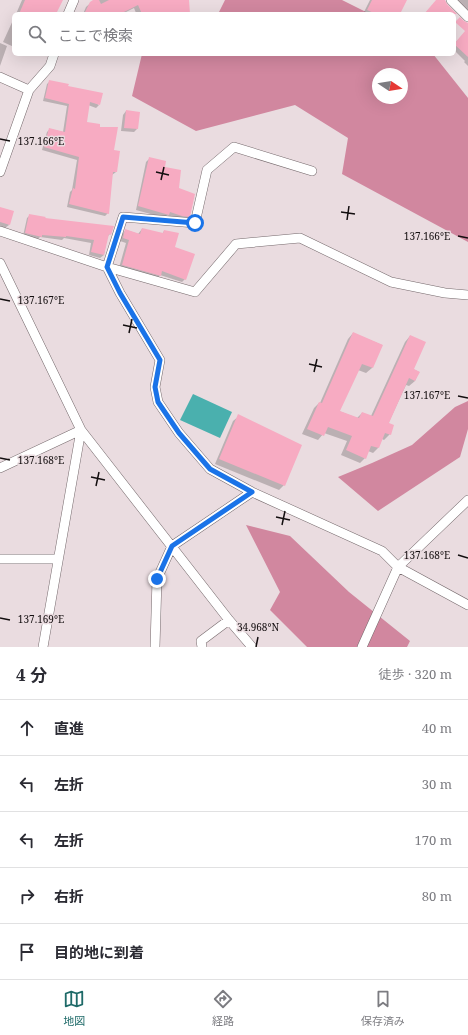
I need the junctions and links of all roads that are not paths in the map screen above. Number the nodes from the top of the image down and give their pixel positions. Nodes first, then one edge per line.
1 (74, 0) edge
2 (451, 0) edge
3 (69, 12) edge
4 (468, 17) edge
5 (53, 56) edge
6 (0, 77) edge
7 (29, 90) junction
8 (312, 171) dead end
9 (0, 172) edge
10 (0, 231) edge
11 (0, 263) edge
12 (107, 267) junction
13 (468, 295) edge
14 (81, 430) junction
15 (0, 468) edge
16 (252, 492) junction
17 (468, 500) edge
18 (172, 546) junction
19 (0, 559) edge
20 (58, 559) junction
21 (398, 567) junction
22 (468, 605) edge
23 (229, 620) junction
24 (43, 647) edge
25 (155, 647) edge
26 (202, 647) edge
27 (252, 647) edge
28 (362, 647) edge

1 - 3 street
2 - 4 street
5 - 7 street
6 - 7 street
7 - 9 street
8 - 12 street
10 - 12 street
11 - 14 street
12 - 13 street
12 - 16 street
14 - 15 street
14 - 18 street
14 - 20 street
16 - 18 street
16 - 21 street
17 - 21 street
18 - 23 street
18 - 25 street
19 - 20 street
20 - 24 street
21 - 22 street
21 - 28 street
23 - 26 street
23 - 27 street

